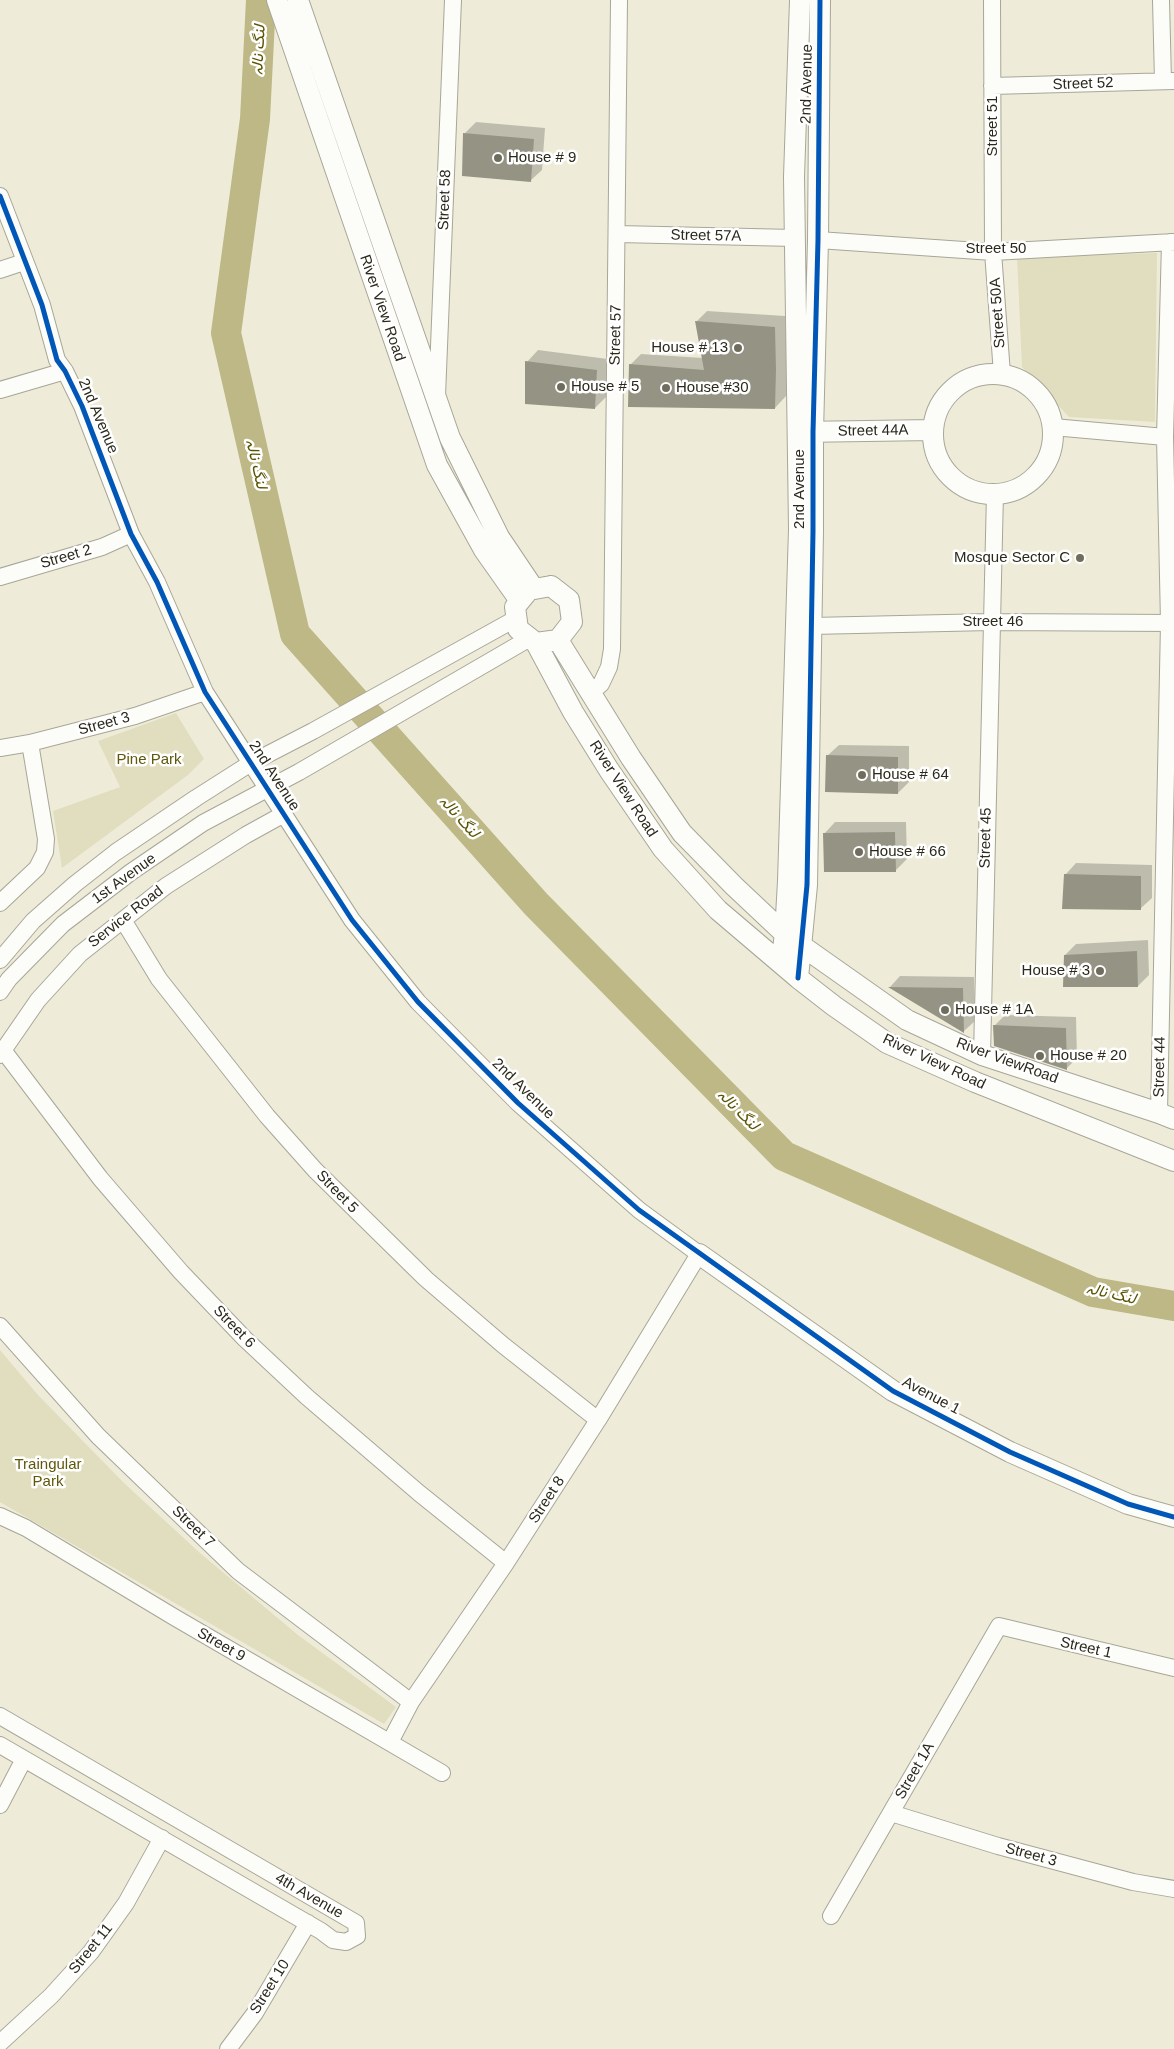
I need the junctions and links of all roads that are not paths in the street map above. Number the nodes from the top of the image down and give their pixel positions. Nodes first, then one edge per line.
1 (277, 0) edge
2 (298, 0) edge
3 (453, 0) edge
4 (619, 0) edge
5 (800, 0) edge
6 (820, 0) edge
7 (992, 0) edge
8 (1161, 0) edge
9 (1168, 81) edge
10 (992, 86) junction
11 (0, 196) edge
12 (618, 234) junction
13 (794, 238) junction
14 (818, 240) junction
15 (1172, 242) edge
16 (994, 252) junction
17 (24, 262) junction
18 (0, 270) edge
19 (65, 371) junction
20 (1002, 374) junction
21 (0, 390) edge
22 (437, 400) junction
23 (1053, 427) junction
24 (933, 430) junction
25 (805, 432) junction
26 (1165, 437) junction
27 (995, 494) junction
28 (131, 534) junction
29 (0, 577) edge
30 (518, 609) junction
31 (991, 622) junction
32 (1171, 623) edge
33 (811, 626) junction
34 (558, 640) junction
35 (527, 643) junction
36 (205, 692) junction
37 (590, 693) junction
38 (30, 744) junction
39 (0, 748) edge
40 (251, 763) junction
41 (267, 788) junction
42 (284, 814) junction
43 (0, 903) edge
44 (123, 920) junction
45 (785, 934) junction
46 (802, 946) junction
47 (0, 960) edge
48 (781, 963) junction
49 (798, 978) junction
50 (0, 992) edge
51 (2, 1052) edge
52 (982, 1055) junction
53 (1167, 1116) edge
54 (1174, 1160) edge
55 (699, 1254) junction
56 (0, 1326) edge
57 (598, 1420) junction
58 (0, 1516) edge
59 (1174, 1517) edge
60 (506, 1563) junction
61 (999, 1626) joint
62 (1174, 1668) edge
63 (411, 1702) junction
64 (0, 1716) edge
65 (390, 1742) junction
66 (0, 1745) edge
67 (24, 1759) junction
68 (442, 1773) dead end
69 (0, 1805) edge
70 (891, 1813) junction
71 (162, 1838) junction
72 (1174, 1889) edge
73 (831, 1916) dead end
74 (308, 1923) junction
75 (0, 2042) edge
76 (228, 2049) edge

1 - 30 street, River View Road
2 - 22 street, River View Road
3 - 22 street, Street 58
4 - 12 street, Street 57
5 - 13 street, 2nd Avenue
6 - 14 street, 2nd Avenue
7 - 10 street, Street 51
8 - 9 street
9 - 10 street, Street 52
10 - 16 street, Street 51
11 - 17 street, 2nd Avenue
12 - 13 street, Street 57A
12 - 37 street, Street 57
13 - 14 street
13 - 25 street, 2nd Avenue
14 - 16 street, Street 50
14 - 25 street, 2nd Avenue
15 - 16 street, Street 50
15 - 26 street, Street 44
16 - 20 street, Street 50A
17 - 18 street
17 - 19 street, 2nd Avenue
19 - 21 street
19 - 28 street, 2nd Avenue
20 - 23 street
20 - 24 street
22 - 30 street, River View Road
23 - 26 street
23 - 27 street
24 - 25 street, Street 44A
24 - 27 street
25 - 33 street, 2nd Avenue
25 - 45 street, 2nd Avenue
26 - 32 street, Street 44
27 - 31 street
28 - 29 street, Street 2
28 - 36 street, 2nd Avenue
30 - 34 street
30 - 35 street
30 - 40 street, 1st Avenue
31 - 32 street, Street 46
31 - 33 street, Street 46
31 - 52 street, Street 45
32 - 53 street, Street 44
33 - 46 street, 2nd Avenue
34 - 35 street
34 - 37 street, River View Road
35 - 41 street, 1st Avenue
35 - 48 street, River View Road
36 - 38 street, Street 3
36 - 40 street, 2nd Avenue
37 - 45 street, River View Road
38 - 39 street, Street 3
38 - 43 street
40 - 41 street, 2nd Avenue
40 - 47 street, 1st Avenue
41 - 42 street, 2nd Avenue
41 - 50 street, 1st Avenue
42 - 44 street, Service Road
42 - 55 street, 2nd Avenue
44 - 51 street, Service Road
44 - 57 street, Street 5
45 - 46 street, River View Road
45 - 48 street, 2nd Avenue
46 - 49 street, 2nd Avenue
46 - 52 street, River ViewRoad
48 - 49 street, River View Road
49 - 54 street, River View Road
51 - 60 street, Street 6
52 - 53 street, River ViewRoad
55 - 57 street, Street 8
55 - 59 street, Avenue 1
56 - 63 street, Street 7
57 - 60 street, Street 8
58 - 65 street, Street 9
60 - 63 street, Street 8
61 - 62 street, Street 1
61 - 70 street, Street 1A
63 - 65 street, Street 8
64 - 74 street, 4th Avenue
65 - 68 street, Street 9
66 - 67 street, 4th Avenue
67 - 69 street
67 - 71 street, 4th Avenue
70 - 72 street, Street 3
70 - 73 street, Street 1A
71 - 74 street, 4th Avenue
71 - 75 street, Street 11
74 - 76 street, Street 10

